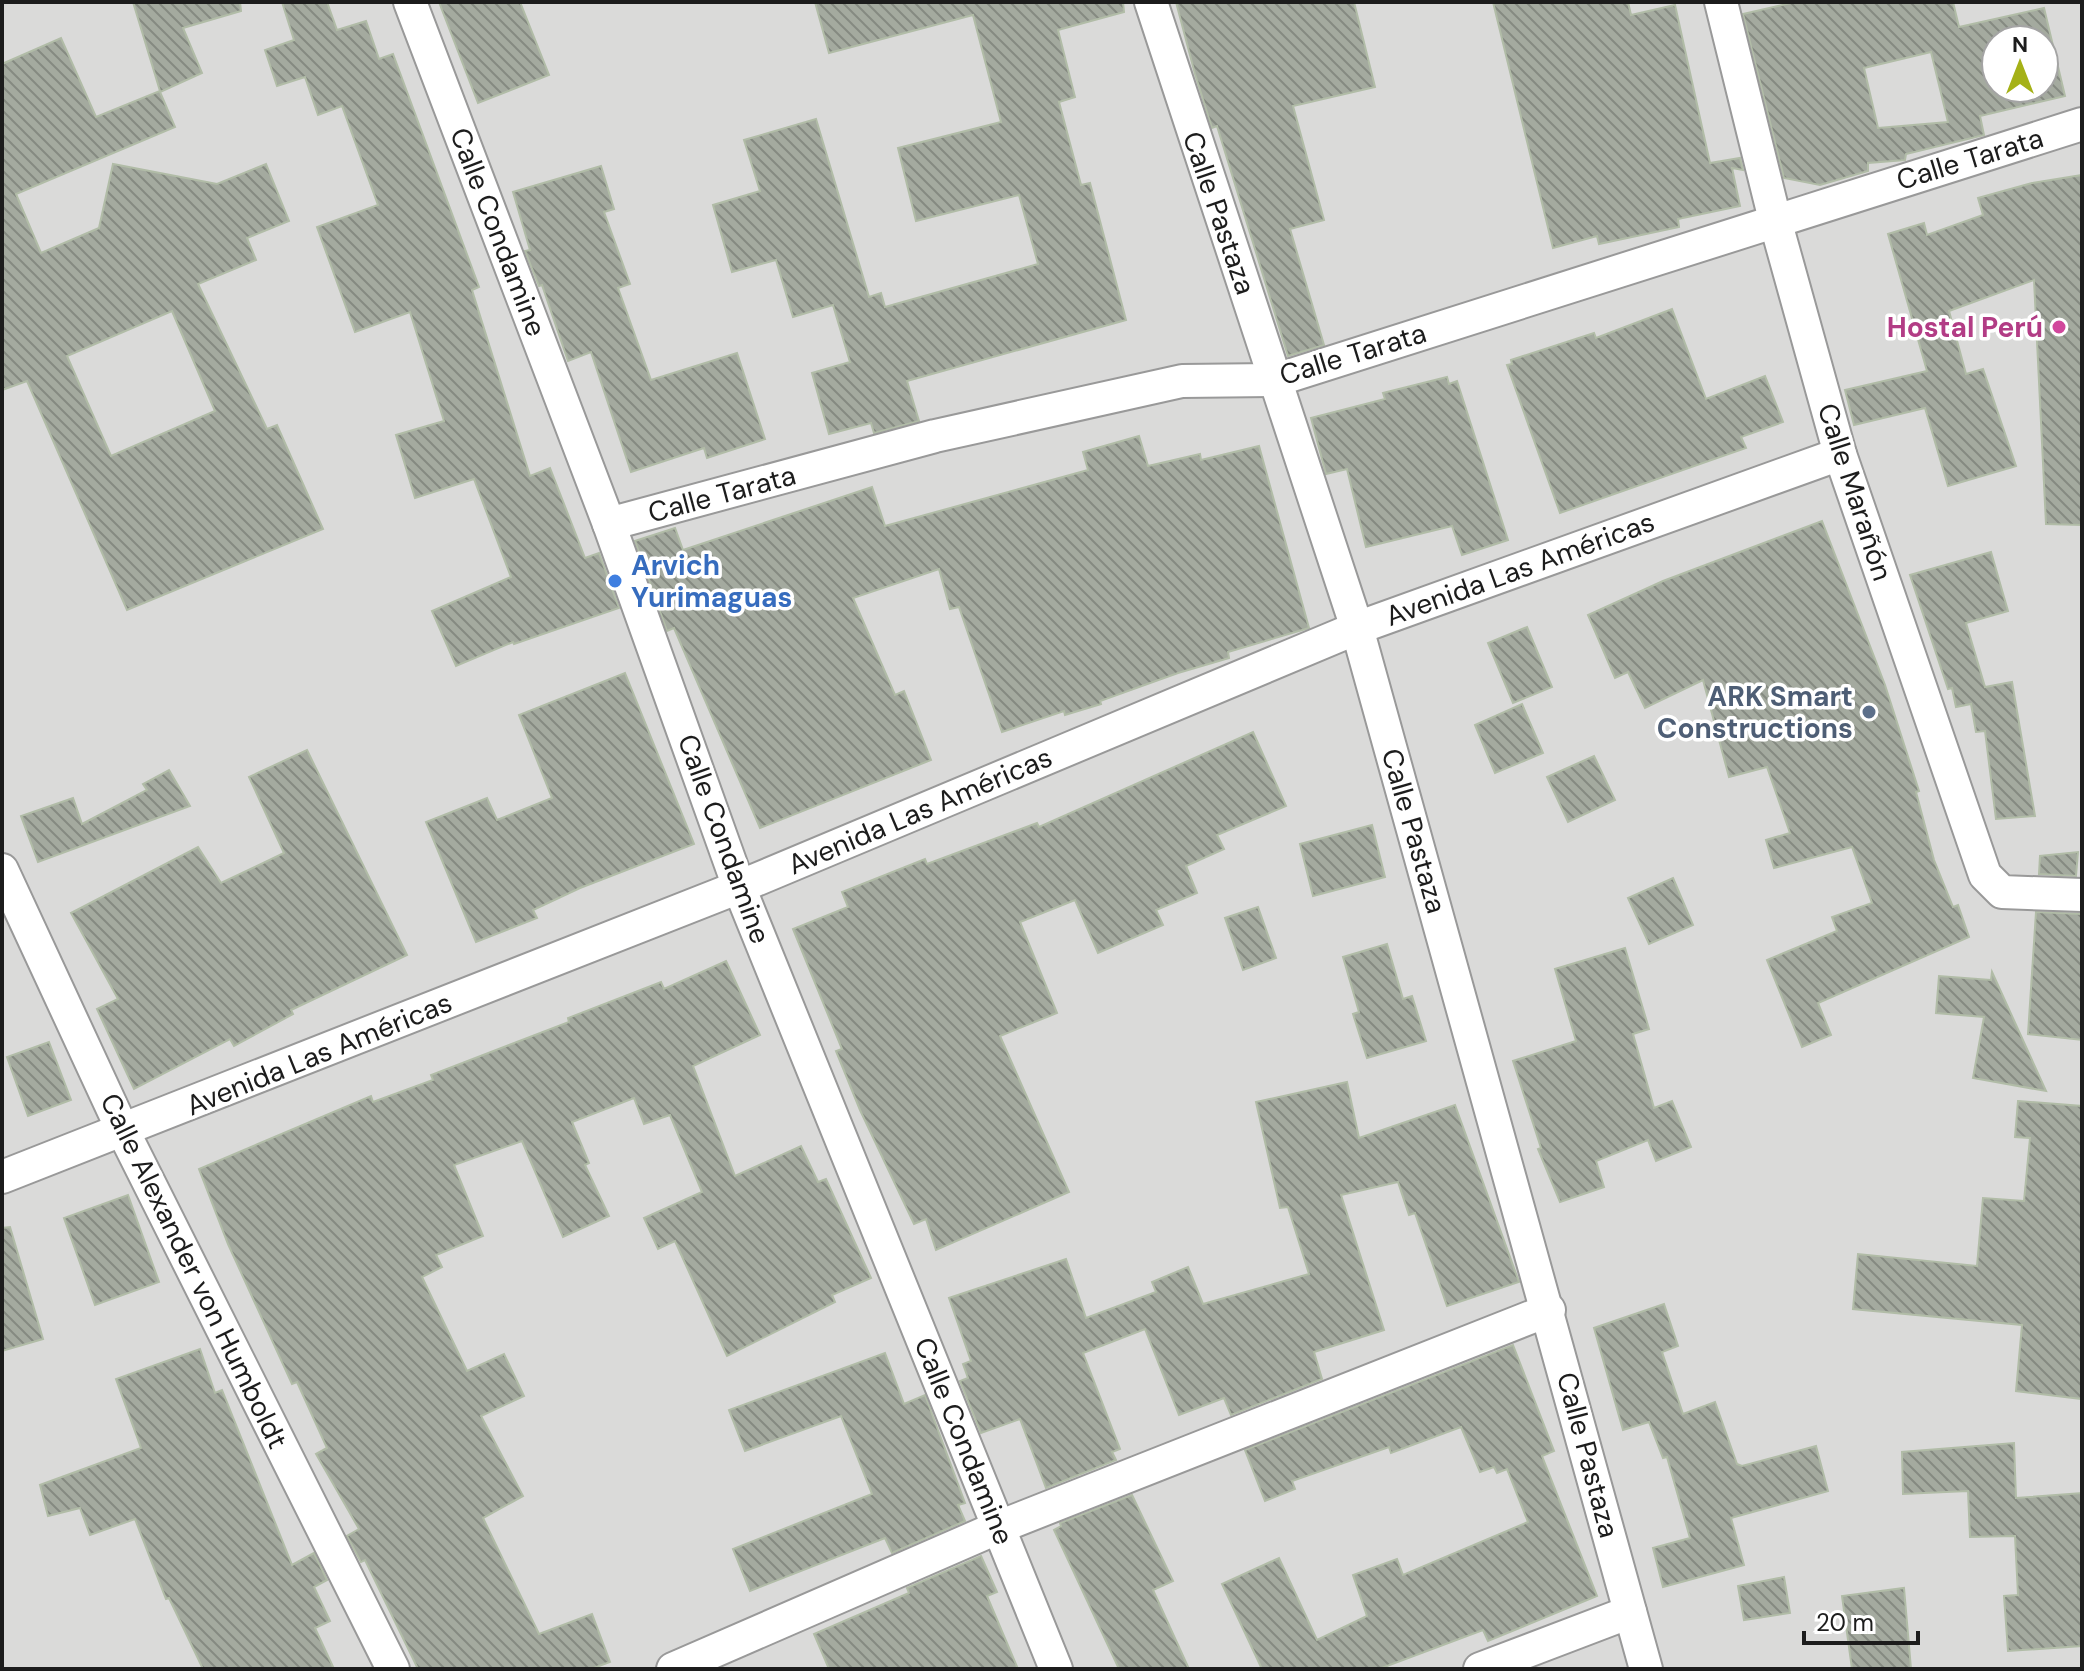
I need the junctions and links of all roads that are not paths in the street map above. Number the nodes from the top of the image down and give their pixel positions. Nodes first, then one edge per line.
1 (410, 2) edge
2 (1151, 2) edge
3 (1721, 2) edge
4 (2082, 124) edge
5 (1775, 220) junction
6 (1276, 380) junction
7 (1840, 454) junction
8 (609, 524) junction
9 (1357, 628) junction
10 (2, 870) edge
11 (739, 887) junction
12 (2082, 895) edge
13 (123, 1131) junction
14 (2, 1177) edge
15 (1549, 1310) junction
16 (999, 1527) junction
17 (1630, 1612) junction
18 (393, 1669) edge
19 (673, 1669) edge
20 (1056, 1669) edge
21 (1480, 1669) edge
22 (1646, 1669) edge

1 - 8 street, Calle Condamine
2 - 6 street, Calle Pastaza
3 - 5 street, Calle Marañón
4 - 5 street, Calle Tarata
5 - 6 street, Calle Tarata
5 - 7 street, Calle Marañón
6 - 8 street, Calle Tarata
6 - 9 street, Calle Pastaza
7 - 9 street, Avenida Las Américas
7 - 12 street, Calle Marañón
8 - 11 street, Calle Condamine
9 - 11 street, Avenida Las Américas
9 - 15 street, Calle Pastaza
10 - 13 street, Calle Alexander von Humboldt
11 - 13 street, Avenida Las Américas
11 - 16 street, Calle Condamine
13 - 14 street, Avenida Las Américas
13 - 18 street, Calle Alexander von Humboldt
15 - 16 street
15 - 17 street, Calle Pastaza
16 - 19 street
16 - 20 street, Calle Condamine
17 - 21 street
17 - 22 street, Calle Pastaza

